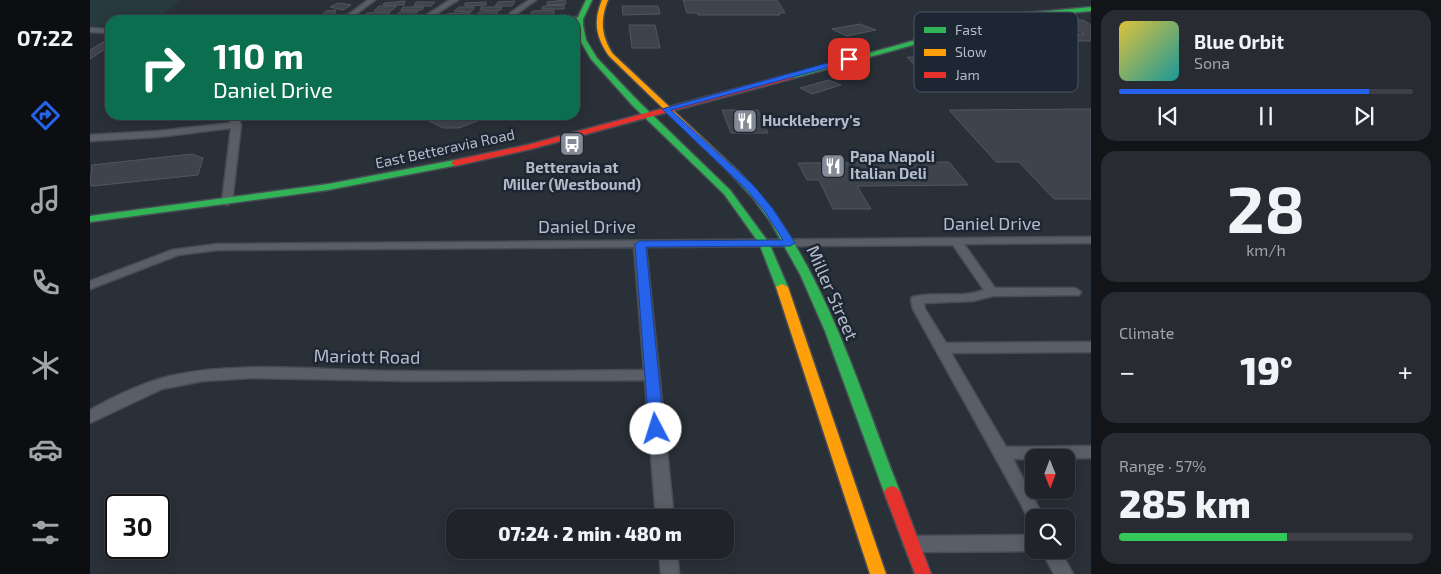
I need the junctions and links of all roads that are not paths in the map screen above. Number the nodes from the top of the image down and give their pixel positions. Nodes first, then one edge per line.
1 (372, 0) edge
2 (455, 0) edge
3 (533, 0) edge
4 (589, 0) edge
5 (604, 0) edge
6 (1091, 2) edge
7 (1091, 9) edge
8 (998, 12) edge
9 (1065, 12) edge
10 (351, 15) edge
11 (430, 15) edge
12 (512, 15) edge
13 (580, 19) junction
14 (90, 30) edge
15 (105, 31) edge
16 (914, 42) edge
17 (849, 46) dead end
18 (606, 48) junction
19 (868, 54) junction
20 (668, 94) dead end
21 (654, 98) junction
22 (635, 103) junction
23 (619, 107) dead end
24 (666, 109) junction
25 (647, 115) junction
26 (235, 120) edge
27 (90, 138) edge
28 (227, 202) junction
29 (90, 219) edge
30 (1091, 240) edge
31 (956, 241) junction
32 (764, 243) junction
33 (790, 243) junction
34 (640, 244) junction
35 (90, 285) edge
36 (992, 292) junction
37 (1075, 292) dead end
38 (1091, 347) edge
39 (941, 348) junction
40 (652, 375) junction
41 (90, 417) edge
42 (1091, 452) edge
43 (1001, 453) junction
44 (664, 509) edge
45 (1032, 509) edge
46 (1025, 543) edge
47 (912, 544) junction
48 (669, 559) edge
49 (1055, 559) edge
50 (670, 574) edge
51 (878, 574) edge
52 (923, 574) edge
53 (1064, 574) edge

1 - 10 street
2 - 11 street
3 - 12 street
4 - 13 main road
5 - 18 main road, Miller Street
6 - 8 main road
7 - 9 main road, East Betteravia Road
13 - 18 main road
13 - 22 main road
14 - 15 street
16 - 19 main road, East Betteravia Road
17 - 19 main road
18 - 21 main road, Miller Street
19 - 24 main road, East Betteravia Road
20 - 21 main road
21 - 22 main road
21 - 24 main road, Miller Street
22 - 23 main road
22 - 25 main road
24 - 25 main road, East Betteravia Road
24 - 33 main road, Miller Street
25 - 28 main road, East Betteravia Road
25 - 32 main road
26 - 27 street
26 - 28 street
28 - 29 main road, East Betteravia Road
30 - 31 street, Daniel Drive
31 - 33 street, Daniel Drive
31 - 36 street
32 - 33 street, Daniel Drive
32 - 34 street, Daniel Drive
32 - 51 main road
33 - 47 main road, Miller Street
34 - 35 street, Daniel Drive
34 - 40 street
36 - 37 street
36 - 39 street
38 - 39 street
39 - 43 street
40 - 41 street, Mariott Road
40 - 44 street
42 - 43 street
43 - 45 street
46 - 47 street
47 - 52 main road, Miller Street
48 - 50 street
49 - 53 street

